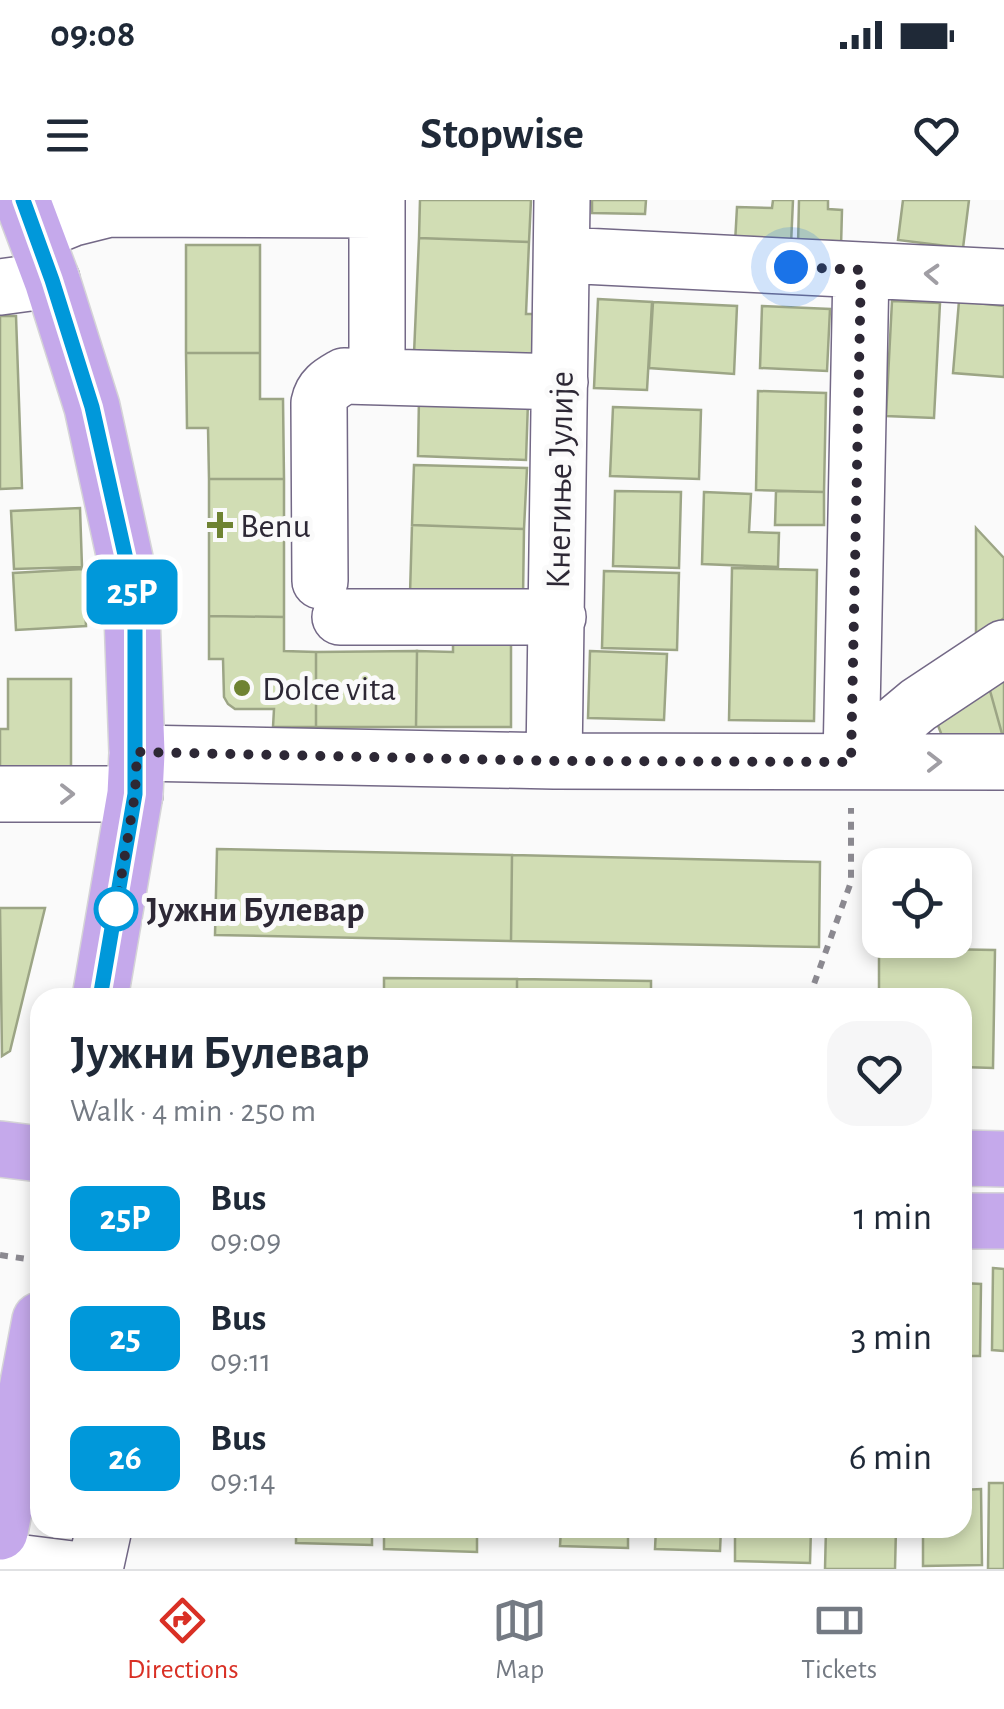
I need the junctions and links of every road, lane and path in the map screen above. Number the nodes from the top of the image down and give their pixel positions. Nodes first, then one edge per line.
1 (562, 200) edge
2 (377, 205) edge
3 (28, 250) edge
4 (562, 256) junction
5 (861, 270) junction
6 (1004, 277) edge
7 (377, 377) junction
8 (560, 382) junction
9 (558, 617) junction
10 (1004, 648) edge
11 (554, 761) junction
12 (851, 762) junction
13 (1004, 762) edge
14 (136, 773) junction
15 (0, 794) edge
16 (102, 988) edge
17 (816, 988) edge
18 (0, 1149) edge
19 (30, 1153) edge
20 (972, 1158) edge
21 (1004, 1159) edge
22 (972, 1221) edge
23 (1004, 1221) edge
24 (0, 1256) edge
25 (30, 1260) edge
26 (30, 1373) edge
27 (0, 1532) edge
28 (102, 1538) edge
29 (0, 1560) edge
30 (72, 1569) edge
31 (95, 1569) edge

1 - 4 street, Кнегиње Јулије
2 - 3 street
2 - 7 street
3 - 14 main road
4 - 5 street
4 - 8 street, Кнегиње Јулије
6 -> 5 street
5 - 12 street
7 - 8 street
7 - 9 street
8 - 9 street, Кнегиње Јулије
9 - 11 street, Кнегиње Јулије
10 - 12 street
11 - 12 street
11 - 14 street
12 -> 13 street
12 - 17 path
15 -> 14 street
14 - 16 main road
18 - 19 main road
20 - 21 main road
22 - 23 main road
24 - 25 path
26 - 27 main road
28 - 31 street
29 - 30 street

